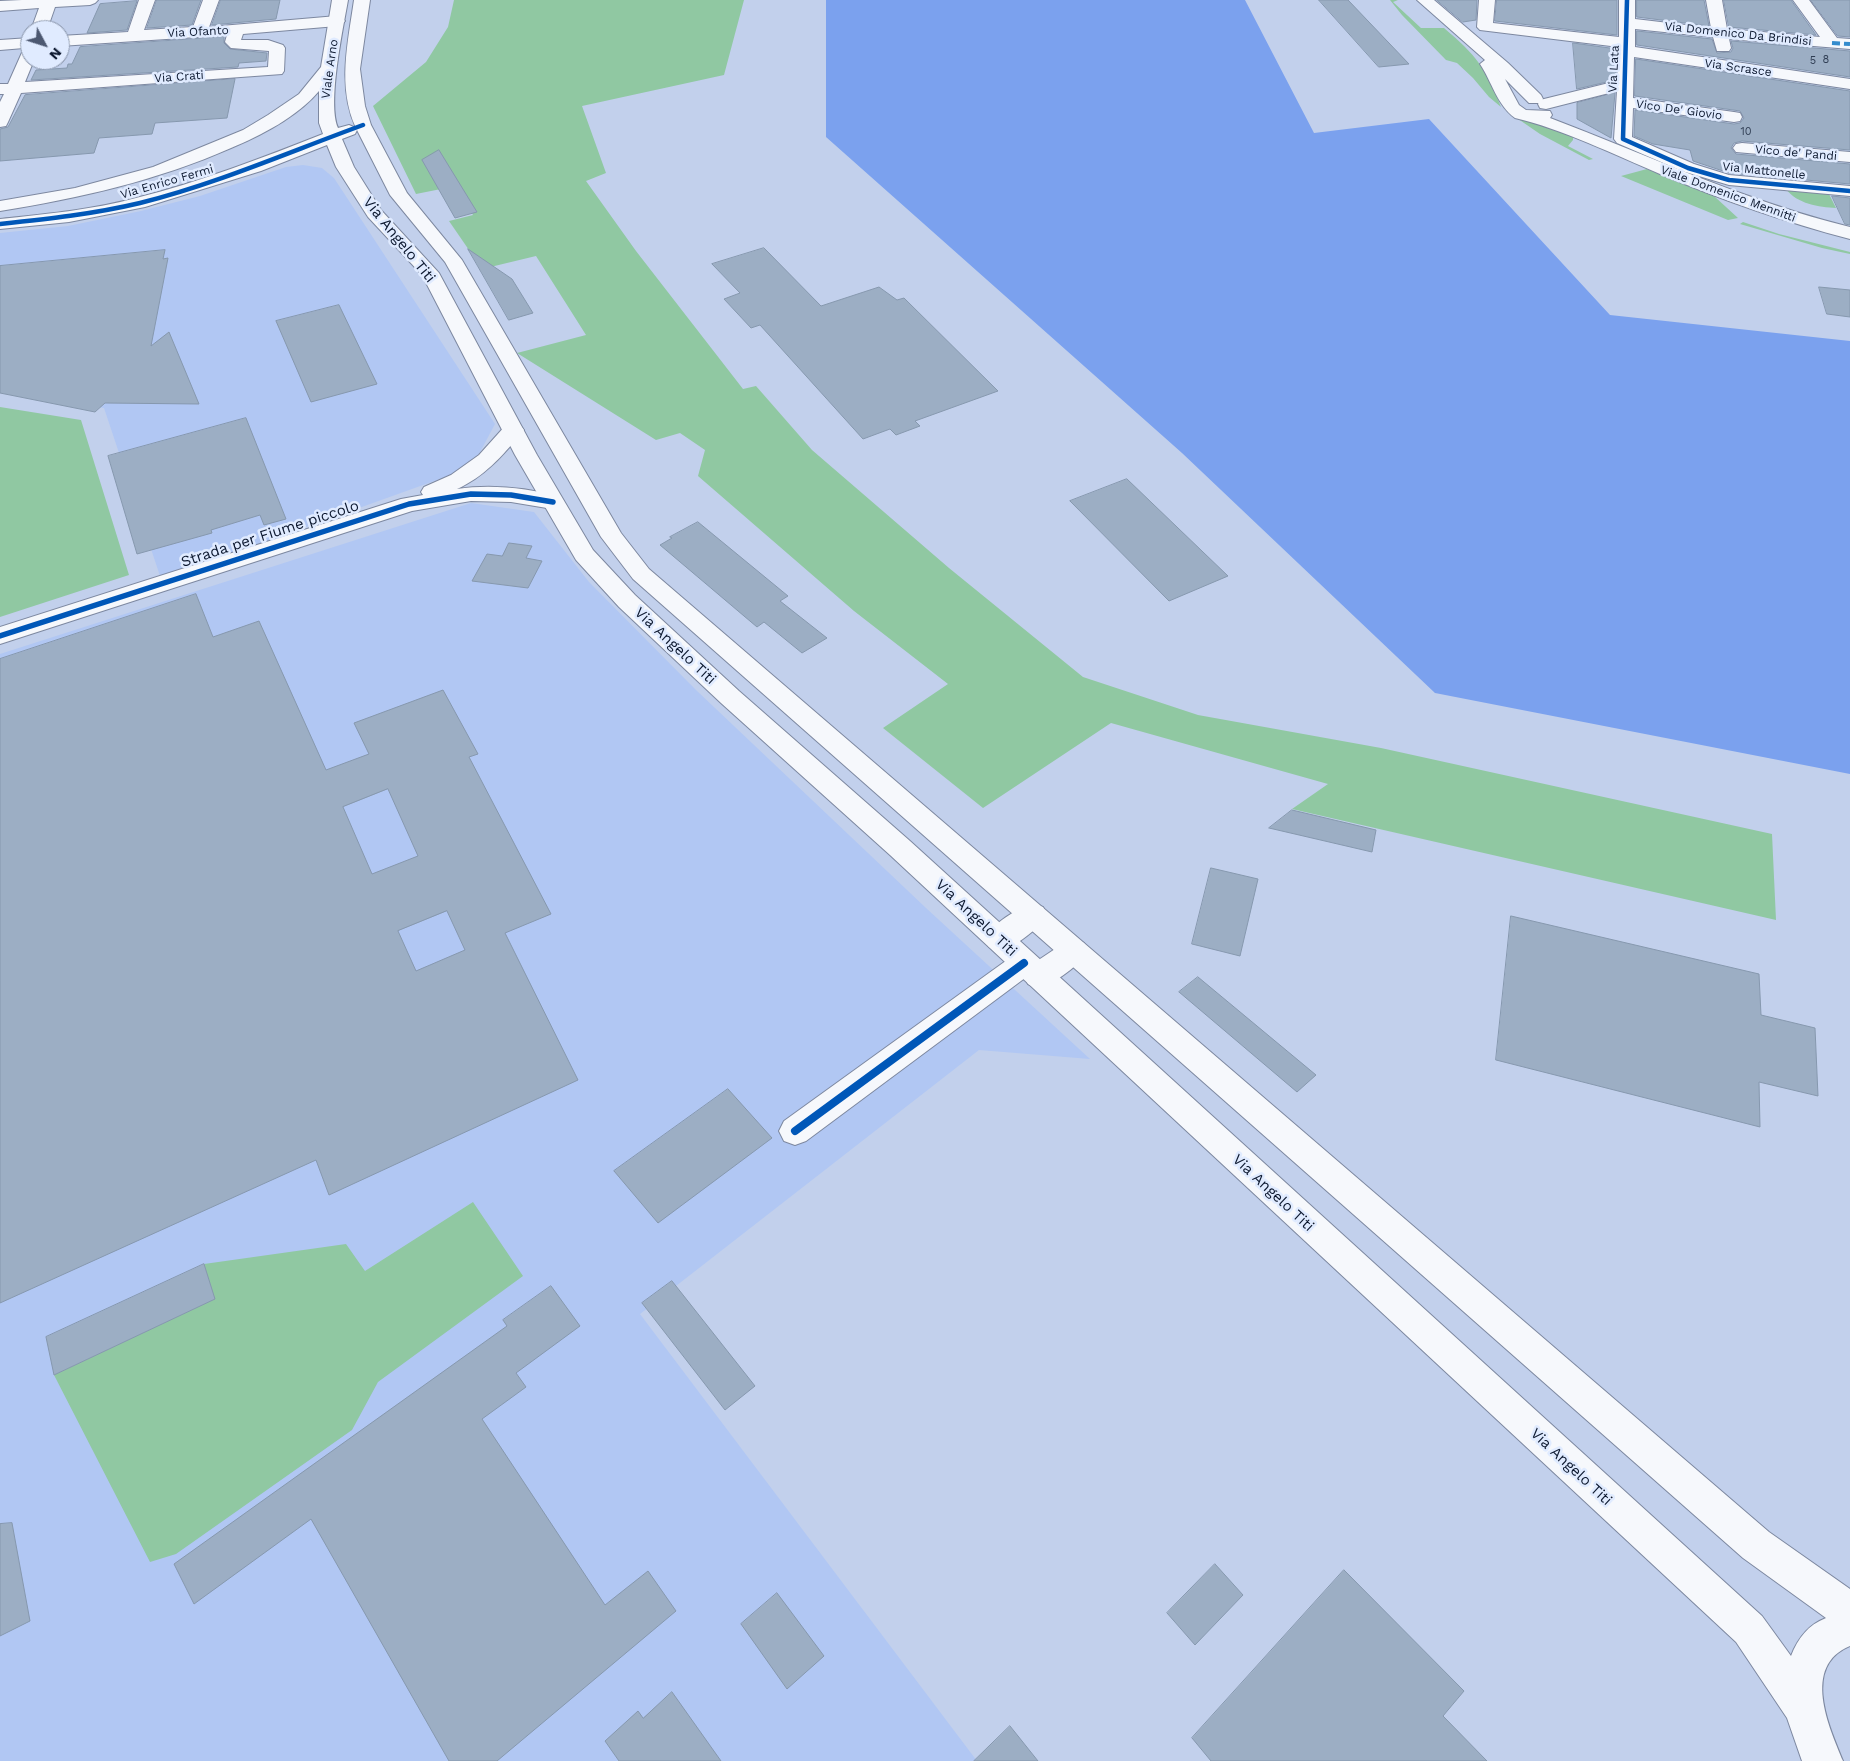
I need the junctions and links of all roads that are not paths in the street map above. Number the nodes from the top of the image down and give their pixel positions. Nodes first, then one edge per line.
1 (90, 0) edge
2 (146, 0) edge
3 (211, 0) edge
4 (340, 0) edge
5 (362, 0) edge
6 (1424, 0) edge
7 (1487, 0) edge
8 (1627, 0) edge
9 (1714, 0) edge
10 (1802, 0) edge
11 (49, 2) edge
12 (0, 6) edge
13 (43, 20) edge
14 (337, 21) junction
15 (1626, 22) junction
16 (201, 31) junction
17 (1719, 32) junction
18 (134, 36) junction
19 (236, 37) junction
20 (1467, 38) junction
21 (70, 40) edge
22 (1832, 43) junction
23 (20, 44) edge
24 (1850, 44) edge
25 (0, 45) edge
26 (1627, 47) junction
27 (1817, 61) junction
28 (1729, 66) junction
29 (20, 68) edge
30 (328, 68) junction
31 (1624, 84) junction
32 (1850, 84) edge
33 (7, 89) edge
34 (1624, 102) junction
35 (1544, 104) junction
36 (1520, 112) junction
37 (0, 122) edge
38 (362, 125) junction
39 (333, 137) junction
40 (1616, 143) junction
41 (1742, 148) junction
42 (1850, 157) edge
43 (330, 163) junction
44 (255, 167) junction
45 (1750, 182) junction
46 (1850, 191) edge
47 (0, 206) edge
48 (0, 224) edge
49 (1850, 233) edge
50 (513, 430) junction
51 (554, 502) junction
52 (409, 504) junction
53 (0, 636) edge
54 (1033, 915) junction
55 (999, 939) junction
56 (1074, 951) junction
57 (1031, 969) junction
58 (794, 1131) dead end
59 (1850, 1612) edge
60 (1850, 1627) edge
61 (1802, 1706) junction
62 (1823, 1761) edge

1 - 11 street
2 - 18 street
3 - 16 street
4 - 14 street, Viale Arno
5 - 38 street, Viale Arno
6 - 20 street, Viale Domenico Mennitti
7 - 26 street, Via Scrasce
8 - 15 street, Via Lata
9 - 17 street
10 - 22 street
11 - 12 street
11 - 13 street
14 - 19 street, Via Ofanto
14 - 30 street, Viale Arno
15 - 17 street, Via Domenico Da Brindisi
15 - 26 street, Via Lata
16 - 18 street, Via Ofanto
16 - 19 street, Via Ofanto
17 - 27 street, Via Domenico Da Brindisi
17 - 28 street
18 - 21 street, Via Ofanto
19 - 33 street, Via Crati
20 - 35 street, Viale Domenico Mennitti
20 - 36 street, Viale Domenico Mennitti
22 - 24 street, Via Domenico Da Brindisi
22 - 27 street, Via Domenico Da Brindisi
23 - 25 street
26 - 28 street, Via Scrasce
26 - 31 street, Via Lata
27 - 28 street, Via Scrasce
27 - 32 street, Via Scrasce
29 - 33 street
30 - 39 street, Viale Arno
30 - 47 street, Via Enrico Fermi
31 - 34 street, Via Lata
31 - 35 street
33 - 37 street
34 - 40 street, Via Lata
34 - 41 street, Vico De' Giovio
35 - 36 street
35 - 40 street, Viale Domenico Mennitti
36 - 40 street, Viale Domenico Mennitti
38 - 39 street, Via Enrico Fermi
38 - 54 street, Via Angelo Titi
39 - 43 street, Via Angelo Titi
39 - 44 street, Via Enrico Fermi
40 - 45 street, Via Mattonelle
40 - 49 street, Viale Domenico Mennitti
41 - 42 street, Vico de' Pandi
41 - 45 street
43 - 44 street, Via Enrico Fermi
43 - 50 street, Via Angelo Titi
44 - 48 street, Via Enrico Fermi
45 - 46 street, Via Mattonelle
50 - 51 street, Via Angelo Titi
50 - 52 street
51 - 52 street, Strada per Fiume piccolo
51 - 55 street, Via Angelo Titi
52 - 53 street, Strada per Fiume piccolo
54 - 55 street
54 - 56 street, Via Angelo Titi
55 - 57 street, Via Angelo Titi
56 - 57 street
56 - 59 street, Via Angelo Titi
57 - 58 street
57 - 61 street, Via Angelo Titi
60 - 61 street
61 - 62 street

